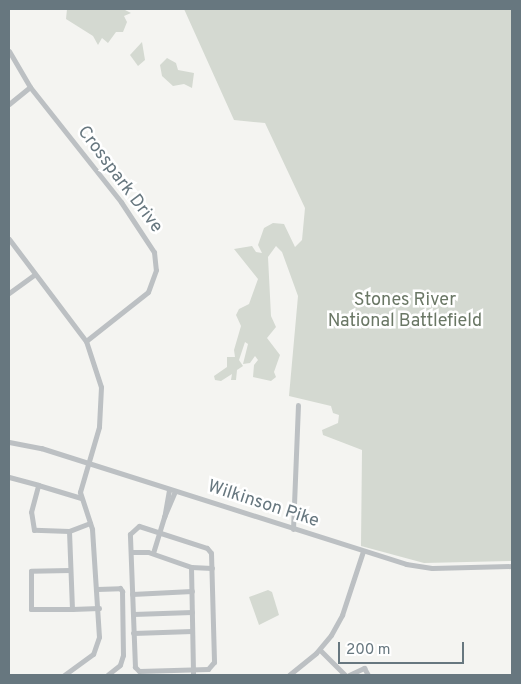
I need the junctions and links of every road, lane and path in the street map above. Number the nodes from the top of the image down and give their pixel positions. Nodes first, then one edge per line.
1 (9, 51) edge
2 (30, 87) junction
3 (9, 104) edge
4 (9, 239) edge
5 (35, 274) junction
6 (9, 292) edge
7 (86, 341) junction
8 (298, 405) dead end
9 (9, 442) edge
10 (87, 464) junction
11 (9, 477) edge
12 (38, 485) junction
13 (172, 490) junction
14 (81, 498) junction
15 (90, 523) junction
16 (292, 529) junction
17 (69, 531) junction
18 (160, 532) junction
19 (362, 551) junction
20 (131, 552) junction
21 (153, 553) junction
22 (512, 566) edge
23 (191, 567) junction
24 (212, 568) junction
25 (70, 570) junction
26 (98, 589) junction
27 (192, 591) junction
28 (132, 594) junction
29 (99, 608) junction
30 (72, 609) junction
31 (192, 612) junction
32 (133, 614) junction
33 (192, 631) junction
34 (133, 632) junction
35 (320, 650) junction
36 (193, 672) edge
37 (64, 675) edge
38 (107, 675) edge
39 (289, 675) edge
40 (345, 675) edge
41 (349, 675) edge
42 (368, 675) edge

1 - 2 street, Crosspark Drive
2 - 3 street
2 - 7 street, Crosspark Drive
4 - 5 street
5 - 6 street
5 - 7 street
7 - 10 street
8 - 16 street
9 - 10 street, Wilkinson Pike
10 - 13 street, Wilkinson Pike
10 - 14 street
11 - 12 street
12 - 14 street
12 - 17 street
13 - 16 street, Wilkinson Pike
13 - 18 street
14 - 15 street
15 - 17 street
15 - 26 street
16 - 19 street, Wilkinson Pike
17 - 25 street
18 - 20 street
18 - 21 street
18 - 24 street
19 - 22 street, Wilkinson Pike
19 - 35 street
20 - 21 street
20 - 28 street
21 - 23 street
23 - 24 street
23 - 27 street
24 - 36 street
25 - 30 street
25 - 30 street
26 - 29 street
26 - 38 street
27 - 28 street
27 - 31 street
28 - 32 street
29 - 30 street
29 - 37 street
31 - 32 street
31 - 33 street
32 - 34 street
33 - 34 street
33 - 36 street
34 - 36 street
35 - 39 street
35 - 40 street
41 - 42 street

